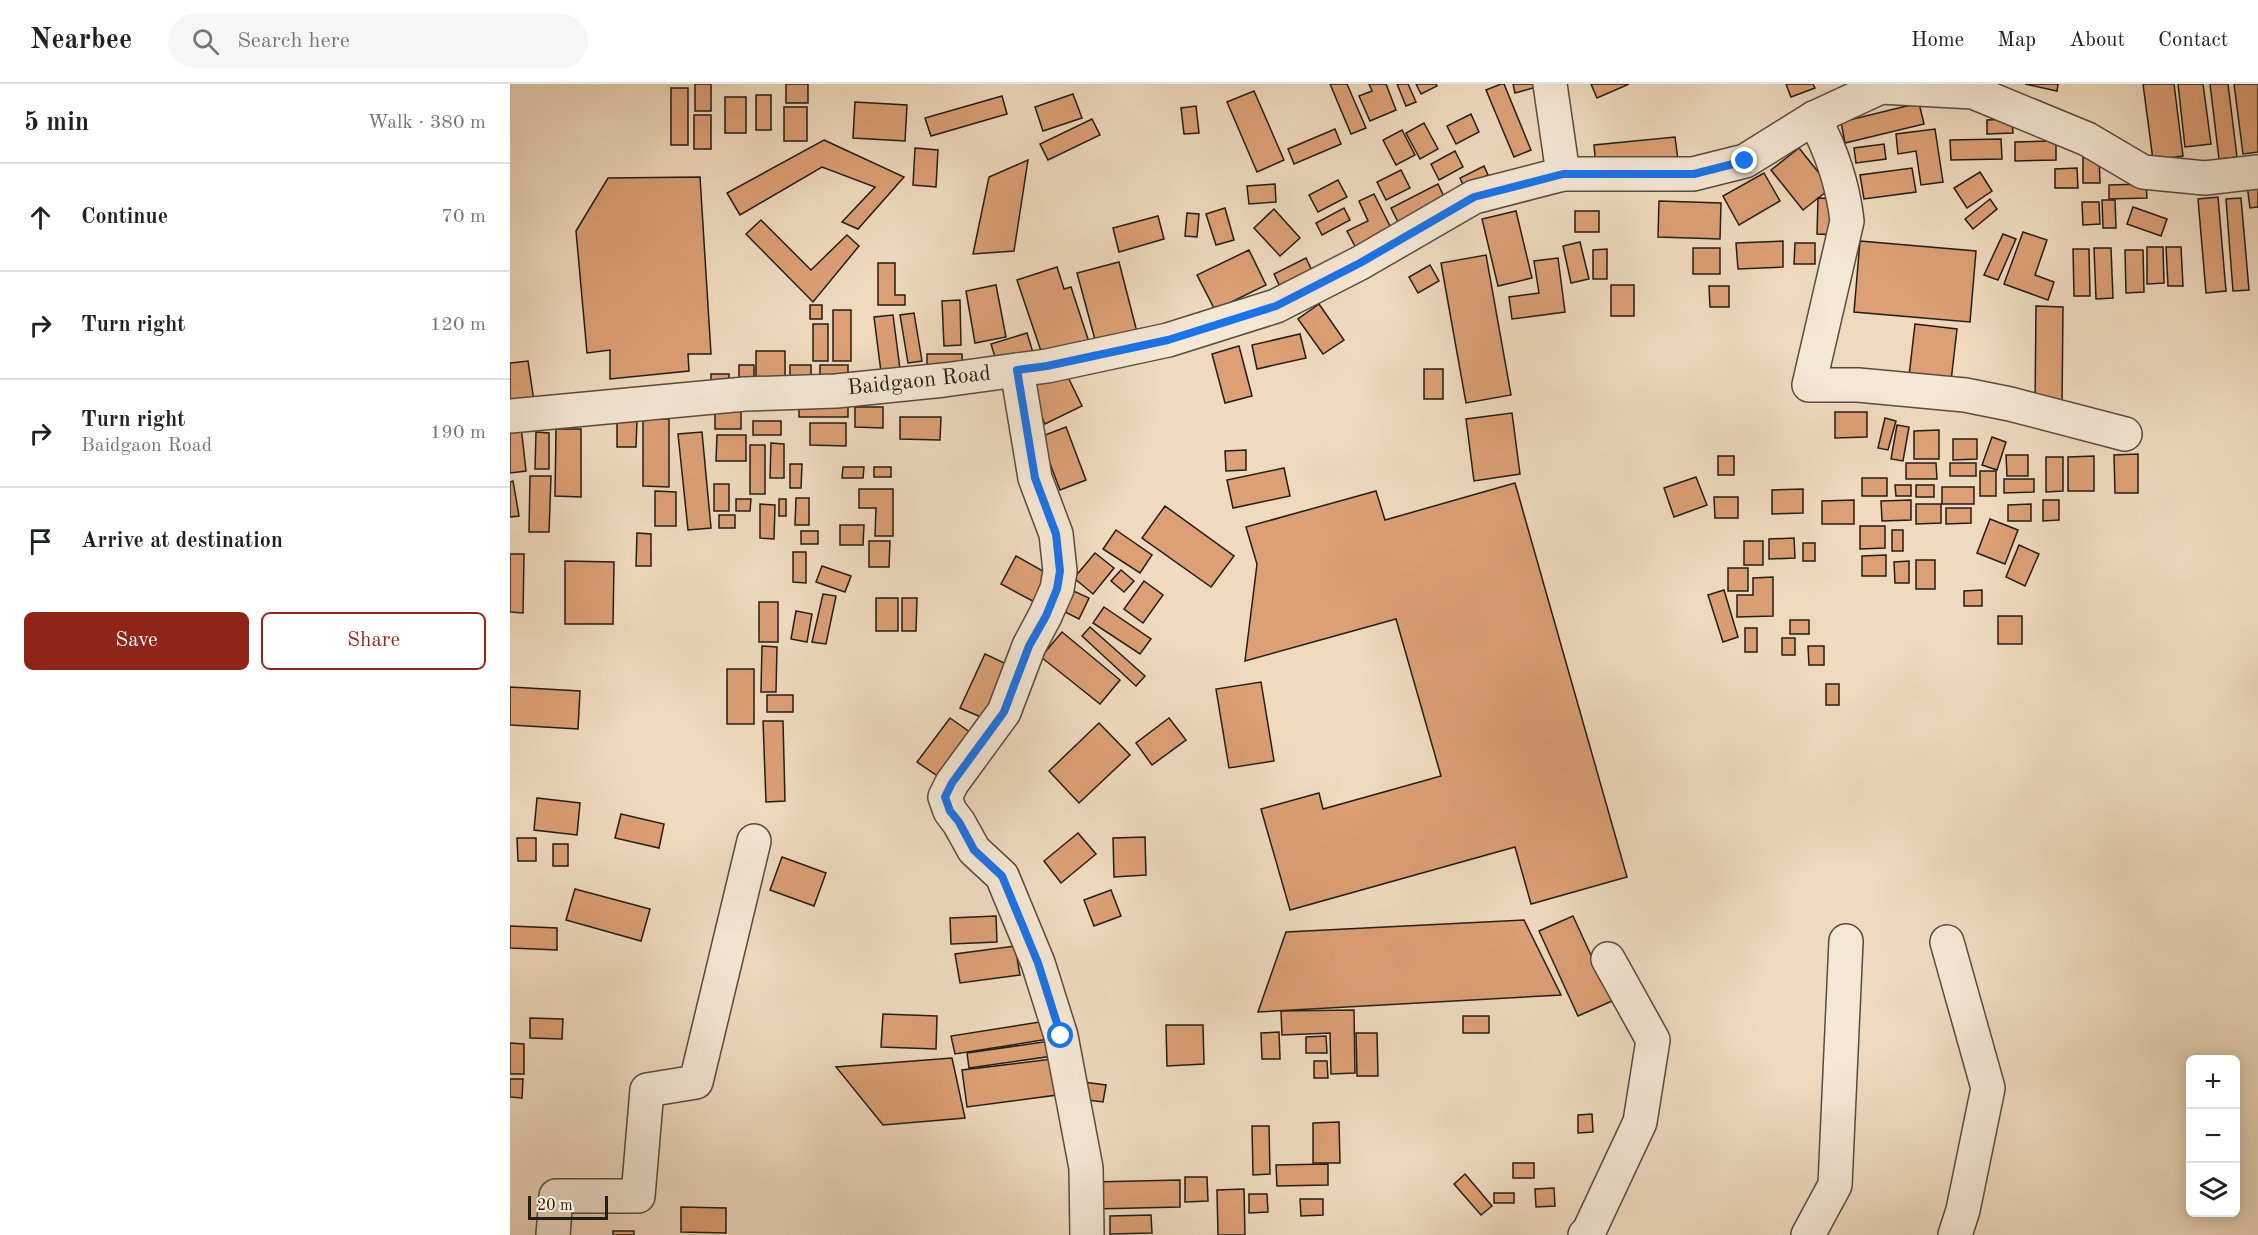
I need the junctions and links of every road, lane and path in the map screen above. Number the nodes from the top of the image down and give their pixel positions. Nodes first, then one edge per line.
1 (1550, 84) edge
2 (1937, 87) edge
3 (1814, 118) junction
4 (2258, 171) edge
5 (1563, 174) junction
6 (1017, 370) junction
7 (510, 416) edge
8 (2125, 434) dead end
9 (754, 841) dead end
10 (1846, 941) dead end
11 (1947, 942) dead end
12 (1608, 959) dead end
13 (553, 1235) edge
14 (1088, 1235) edge
15 (1585, 1235) edge
16 (1808, 1235) edge
17 (1955, 1235) edge

1 - 5 street
2 - 3 street, Baidgaon Road
2 - 4 street, Baidgaon Road
3 - 5 street, Baidgaon Road
3 - 8 street
5 - 6 street, Baidgaon Road
6 - 7 street, Baidgaon Road
6 - 14 street
9 - 13 street
10 - 16 street
11 - 17 street
12 - 15 street

